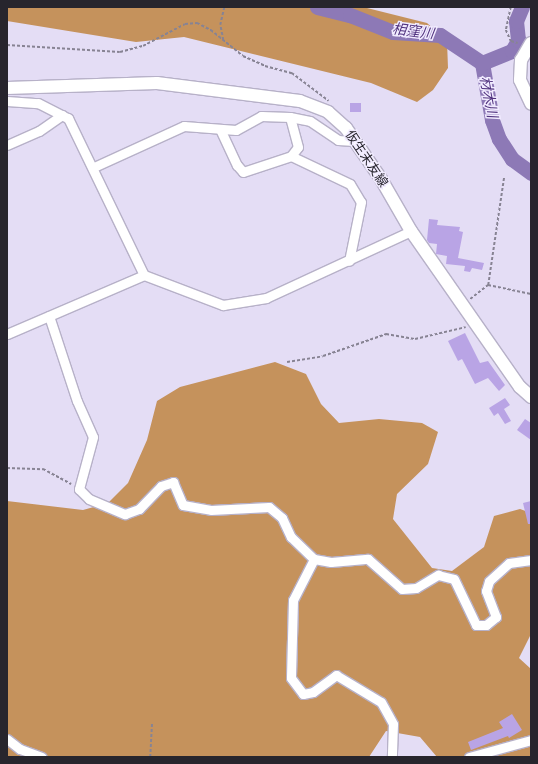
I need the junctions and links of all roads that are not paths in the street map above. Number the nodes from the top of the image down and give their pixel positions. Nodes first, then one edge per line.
1 (531, 43) edge
2 (7, 88) edge
3 (7, 101) edge
4 (531, 104) edge
5 (62, 115) junction
6 (290, 117) junction
7 (220, 129) junction
8 (354, 141) junction
9 (7, 145) edge
10 (291, 156) junction
11 (94, 167) junction
12 (411, 231) junction
13 (349, 261) junction
14 (144, 275) junction
15 (49, 316) junction
16 (7, 334) edge
17 (531, 397) edge
18 (314, 559) junction
19 (531, 560) edge
20 (7, 739) edge
21 (531, 740) edge
22 (42, 757) edge
23 (392, 757) edge
24 (469, 757) edge

1 - 4 main road
2 - 8 main road, 仮生末友線
3 - 5 street
5 - 9 street
5 - 11 street
6 - 7 street
6 - 8 street
6 - 10 street
7 - 10 street
7 - 11 street
8 - 12 main road, 仮生末友線
10 - 13 street
11 - 14 street
12 - 13 street
12 - 17 main road, 仮生末友線
13 - 14 street
14 - 15 street
15 - 16 street
15 - 18 street
18 - 19 street
18 - 23 street
20 - 22 street
21 - 24 street

